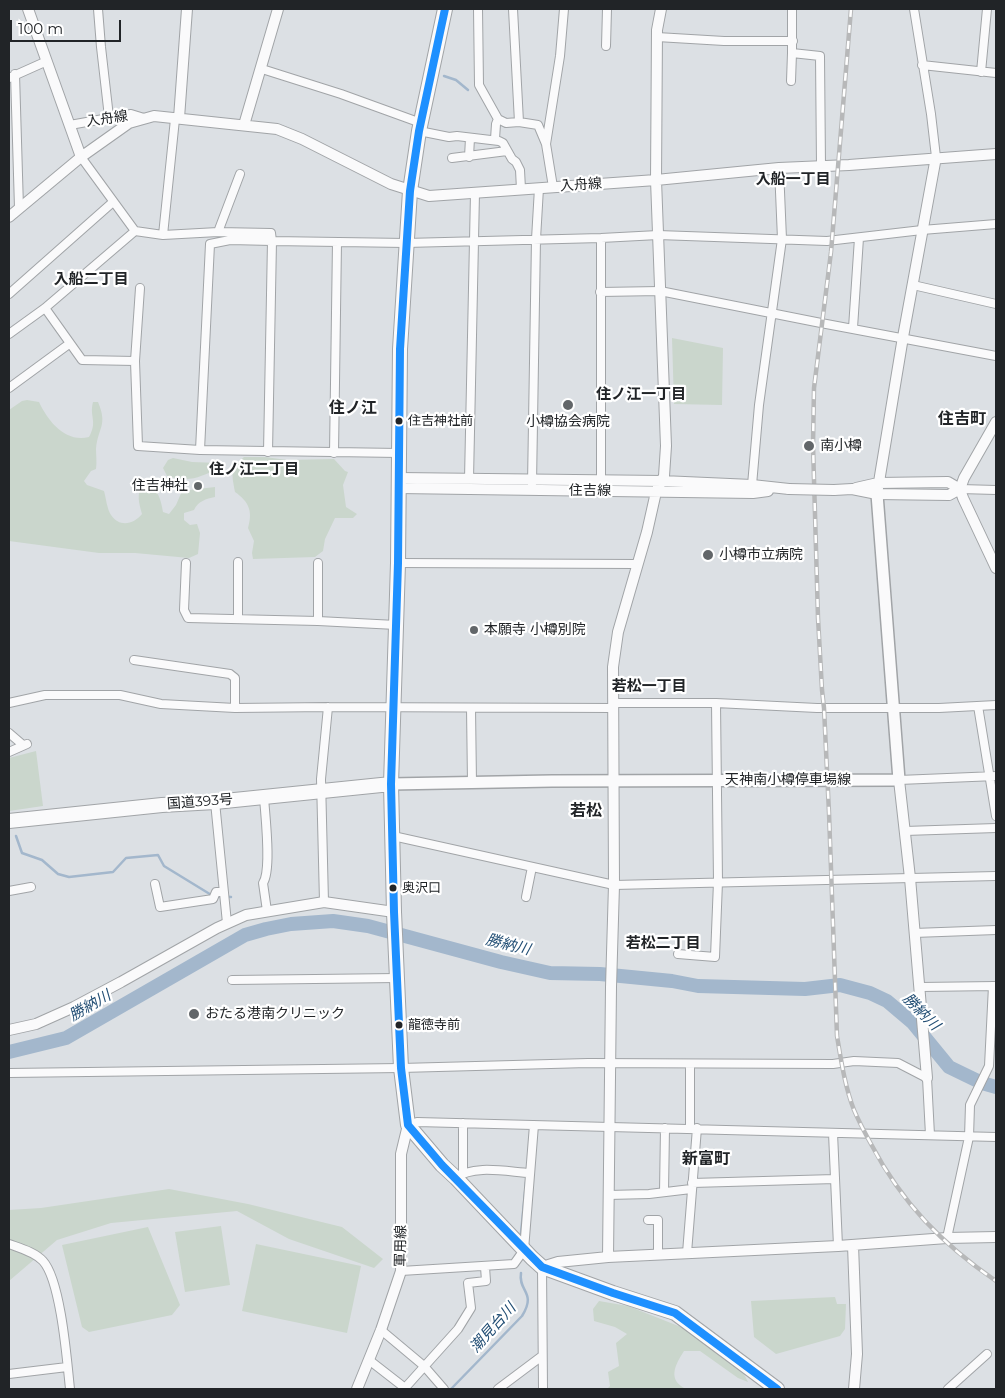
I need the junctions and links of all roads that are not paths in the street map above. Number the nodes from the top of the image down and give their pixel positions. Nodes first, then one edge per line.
1 (28, 9) edge
2 (98, 9) edge
3 (186, 9) edge
4 (278, 9) edge
5 (445, 9) edge
6 (478, 9) edge
7 (513, 9) edge
8 (564, 9) edge
9 (607, 9) edge
10 (792, 9) edge
11 (914, 9) edge
12 (987, 9) edge
13 (658, 12) edge
14 (657, 37) junction
15 (793, 41) junction
16 (606, 46) dead end
17 (792, 53) junction
18 (47, 61) junction
19 (922, 65) junction
20 (262, 69) junction
21 (981, 72) junction
22 (996, 73) edge
23 (12, 76) edge
24 (791, 81) dead end
25 (109, 117) junction
26 (144, 118) junction
27 (498, 118) junction
28 (177, 119) junction
29 (519, 122) junction
30 (70, 125) junction
31 (244, 126) junction
32 (420, 127) junction
33 (470, 138) junction
34 (495, 139) junction
35 (546, 144) junction
36 (507, 151) junction
37 (996, 154) edge
38 (81, 157) junction
39 (469, 157) junction
40 (936, 157) junction
41 (452, 158) dead end
42 (821, 166) junction
43 (778, 168) junction
44 (240, 174) dead end
45 (656, 180) junction
46 (553, 187) junction
47 (540, 188) junction
48 (521, 189) junction
49 (410, 191) junction
50 (475, 193) junction
51 (113, 202) junction
52 (18, 208) junction
53 (9, 217) edge
54 (996, 224) edge
55 (922, 230) junction
56 (135, 231) junction
57 (218, 232) junction
58 (163, 235) junction
59 (658, 235) junction
60 (601, 238) junction
61 (859, 238) junction
62 (782, 239) junction
63 (536, 240) junction
64 (272, 241) junction
65 (475, 241) junction
66 (337, 242) junction
67 (406, 243) junction
68 (913, 285) junction
69 (140, 288) dead end
70 (660, 290) junction
71 (600, 292) junction
72 (9, 294) edge
73 (996, 304) edge
74 (45, 308) junction
75 (772, 313) junction
76 (853, 328) junction
77 (9, 334) edge
78 (903, 337) junction
79 (69, 344) junction
80 (996, 356) edge
81 (134, 361) junction
82 (9, 388) edge
83 (996, 422) edge
84 (200, 450) junction
85 (268, 452) junction
86 (334, 453) junction
87 (399, 453) junction
88 (470, 480) junction
89 (532, 480) junction
90 (601, 481) junction
91 (662, 481) junction
92 (399, 483) junction
93 (752, 485) junction
94 (785, 489) junction
95 (877, 489) junction
96 (960, 489) junction
97 (996, 490) edge
98 (531, 491) junction
99 (656, 492) junction
100 (238, 562) dead end
101 (186, 563) dead end
102 (318, 563) dead end
103 (398, 564) junction
104 (636, 564) junction
105 (996, 568) edge
106 (238, 619) junction
107 (318, 621) junction
108 (396, 625) junction
109 (134, 660) dead end
110 (9, 703) edge
111 (716, 703) junction
112 (614, 705) junction
113 (996, 705) edge
114 (978, 706) junction
115 (328, 707) junction
116 (235, 708) junction
117 (394, 708) junction
118 (471, 708) junction
119 (894, 708) junction
120 (9, 733) edge
121 (9, 752) edge
122 (993, 776) edge
123 (899, 780) junction
124 (614, 781) junction
125 (716, 781) junction
126 (472, 783) junction
127 (391, 784) junction
128 (322, 792) junction
129 (264, 796) junction
130 (215, 802) junction
131 (996, 816) edge
132 (9, 821) edge
133 (996, 828) edge
134 (905, 831) junction
135 (393, 836) junction
136 (532, 867) junction
137 (996, 876) edge
138 (910, 878) junction
139 (718, 882) junction
140 (155, 884) dead end
141 (614, 885) junction
142 (31, 887) dead end
143 (9, 891) edge
144 (224, 892) junction
145 (526, 897) dead end
146 (324, 902) junction
147 (267, 911) junction
148 (394, 912) junction
149 (227, 923) junction
150 (996, 930) edge
151 (914, 933) junction
152 (678, 954) dead end
153 (397, 978) junction
154 (232, 980) dead end
155 (994, 986) edge
156 (920, 987) junction
157 (9, 1030) edge
158 (610, 1063) junction
159 (690, 1064) junction
160 (401, 1068) junction
161 (9, 1073) edge
162 (927, 1073) junction
163 (463, 1123) junction
164 (408, 1125) junction
165 (534, 1125) junction
166 (610, 1127) junction
167 (665, 1128) junction
168 (693, 1128) junction
169 (833, 1133) junction
170 (930, 1135) junction
171 (969, 1137) junction
172 (996, 1137) edge
173 (527, 1172) junction
174 (460, 1175) junction
175 (835, 1179) junction
176 (692, 1186) junction
177 (664, 1192) junction
178 (608, 1195) junction
179 (648, 1220) dead end
180 (947, 1238) junction
181 (996, 1238) edge
182 (9, 1244) edge
183 (853, 1245) junction
184 (838, 1246) junction
185 (524, 1250) junction
186 (687, 1253) junction
187 (658, 1254) junction
188 (608, 1257) junction
189 (485, 1267) junction
190 (542, 1267) junction
191 (402, 1271) junction
192 (381, 1330) junction
193 (987, 1354) dead end
194 (542, 1356) junction
195 (369, 1360) junction
196 (424, 1366) junction
197 (68, 1367) junction
198 (9, 1374) edge
199 (70, 1389) edge
200 (357, 1389) edge
201 (404, 1389) edge
202 (444, 1389) edge
203 (498, 1389) edge
204 (543, 1389) edge
205 (777, 1389) edge
206 (854, 1389) edge
207 (948, 1389) edge

1 - 18 street
2 - 25 street
3 - 28 street
4 - 20 street
5 - 32 highway
6 - 27 street
7 - 29 street
8 - 35 street
9 - 16 street
10 - 15 street
11 - 19 street
12 - 21 street
13 - 14 street
14 - 15 street
14 - 45 street
15 - 17 street
17 - 24 street
17 - 42 street
18 - 23 street
18 - 30 street
19 - 21 street
19 - 40 street
20 - 31 street
20 - 32 street
21 - 22 street
23 - 52 street
25 - 26 street, 入舟線
25 - 30 street, 入舟線
26 - 28 street, 入舟線
26 - 38 street
27 - 29 street
27 - 34 street
28 - 31 street, 入舟線
28 - 58 street
29 - 35 street
30 - 38 street
31 - 49 street, 入舟線
32 - 33 street
32 - 49 highway
33 - 34 street
33 - 39 street
34 - 36 street
35 - 46 street
36 - 39 street
36 - 48 street
37 - 40 street, 入舟線
38 - 51 street
38 - 52 street
39 - 41 street
40 - 42 street, 入舟線
40 - 55 street
42 - 43 street, 入舟線
43 - 45 street, 入舟線
43 - 62 street
44 - 57 street
45 - 46 street, 入舟線
45 - 59 street
46 - 47 street, 入舟線
47 - 48 street, 入舟線
47 - 63 street
48 - 50 street, 入舟線
49 - 50 street, 入舟線
49 - 67 highway
50 - 65 street
51 - 56 street
51 - 72 street
52 - 53 street
54 - 55 street
55 - 61 street
55 - 68 street
56 - 58 street
56 - 74 street
57 - 58 street
57 - 64 street
59 - 60 street
59 - 62 street
59 - 70 street
60 - 63 street
60 - 71 street
61 - 62 street
61 - 76 street
62 - 75 street
63 - 65 street
63 - 89 street
64 - 66 street
64 - 84 street
64 - 85 street
65 - 67 street
65 - 88 street
66 - 67 street
66 - 86 street
67 - 87 highway
68 - 73 street
68 - 78 street
69 - 81 street
70 - 71 street
70 - 75 street
70 - 91 street
71 - 90 street
74 - 77 street
74 - 79 street
75 - 76 street
75 - 93 street
76 - 78 street
78 - 80 street
78 - 95 street
79 - 81 street
79 - 82 street
81 - 84 street
83 - 96 street
84 - 85 street
85 - 86 street
86 - 87 street
87 - 92 highway
88 - 89 street, 住吉線
88 - 92 street, 住吉線
89 - 90 street, 住吉線
89 - 98 street
90 - 91 street, 住吉線
91 - 93 street, 住吉線
91 - 99 street
92 - 98 street, 住吉線
92 - 103 highway
93 - 94 street, 住吉線
94 - 95 street, 住吉線, bridge
94 - 99 street, 住吉線
95 - 96 street, 住吉線
95 - 119 main road
96 - 97 street
96 - 105 street
98 - 99 street, 住吉線
99 - 104 street
100 - 106 street
101 - 106 street
102 - 107 street
103 - 104 street
103 - 108 highway
104 - 112 street
106 - 107 street
107 - 108 street
108 - 117 highway
109 - 116 street
110 - 116 street
111 - 112 street
111 - 119 street
111 - 125 street
112 - 118 street
112 - 124 street
113 - 114 street
114 - 119 street
114 - 122 street
115 - 116 street
115 - 117 street
115 - 128 street
117 - 118 street
117 - 127 highway
118 - 126 street
119 - 123 main road
120 - 121 street
122 - 123 street
122 - 131 street
123 - 125 main road, 天神南小樽停車場線
123 - 134 street
124 - 125 main road, 天神南小樽停車場線
124 - 126 main road, 天神南小樽停車場線
124 - 141 street
125 - 139 street
126 - 127 main road, 天神南小樽停車場線
127 - 128 highway, 国道393号
127 - 135 highway
128 - 129 highway, 国道393号
128 - 146 street
129 - 130 highway, 国道393号
129 - 147 street
130 - 132 highway, 国道393号
130 - 144 street
133 - 134 street
134 - 138 street
135 - 136 street
135 - 148 highway
136 - 141 street
136 - 145 street
137 - 138 street
138 - 139 street
138 - 151 street
139 - 141 street
139 - 152 street
140 - 144 street
141 - 158 street
142 - 143 street
144 - 149 street
146 - 147 street
146 - 148 street
147 - 149 street
148 - 153 highway
149 - 157 street
150 - 151 street
151 - 156 street
153 - 154 street
153 - 160 highway
155 - 156 street
155 - 171 street
156 - 162 street
158 - 159 street
158 - 160 street
158 - 166 street
159 - 162 street
159 - 168 street
160 - 161 street
160 - 164 highway
162 - 170 street
163 - 164 street
163 - 165 street
163 - 174 street
164 - 174 highway
164 - 191 street, 軍用線
165 - 166 street
165 - 173 street
166 - 167 street
166 - 178 street
167 - 168 street
167 - 177 street
168 - 169 street
168 - 176 street
169 - 170 street
169 - 175 street
170 - 171 street
171 - 172 street
171 - 180 street
173 - 174 street
173 - 185 street
174 - 185 highway
175 - 176 street
175 - 184 street
176 - 177 street
176 - 186 street
177 - 178 street
178 - 188 street
179 - 187 street
180 - 181 street
180 - 183 street
182 - 197 street
183 - 184 street
183 - 206 street
184 - 186 street
185 - 189 street
185 - 190 highway
186 - 187 street
187 - 188 street
188 - 190 street
189 - 191 street
189 - 196 street
190 - 194 street
190 - 205 highway
191 - 192 street, 軍用線
192 - 195 street, 軍用線
192 - 196 street
193 - 207 street
194 - 203 street
194 - 204 street
195 - 200 street, 軍用線
195 - 201 street
196 - 201 street
196 - 202 street
197 - 198 street
197 - 199 street

